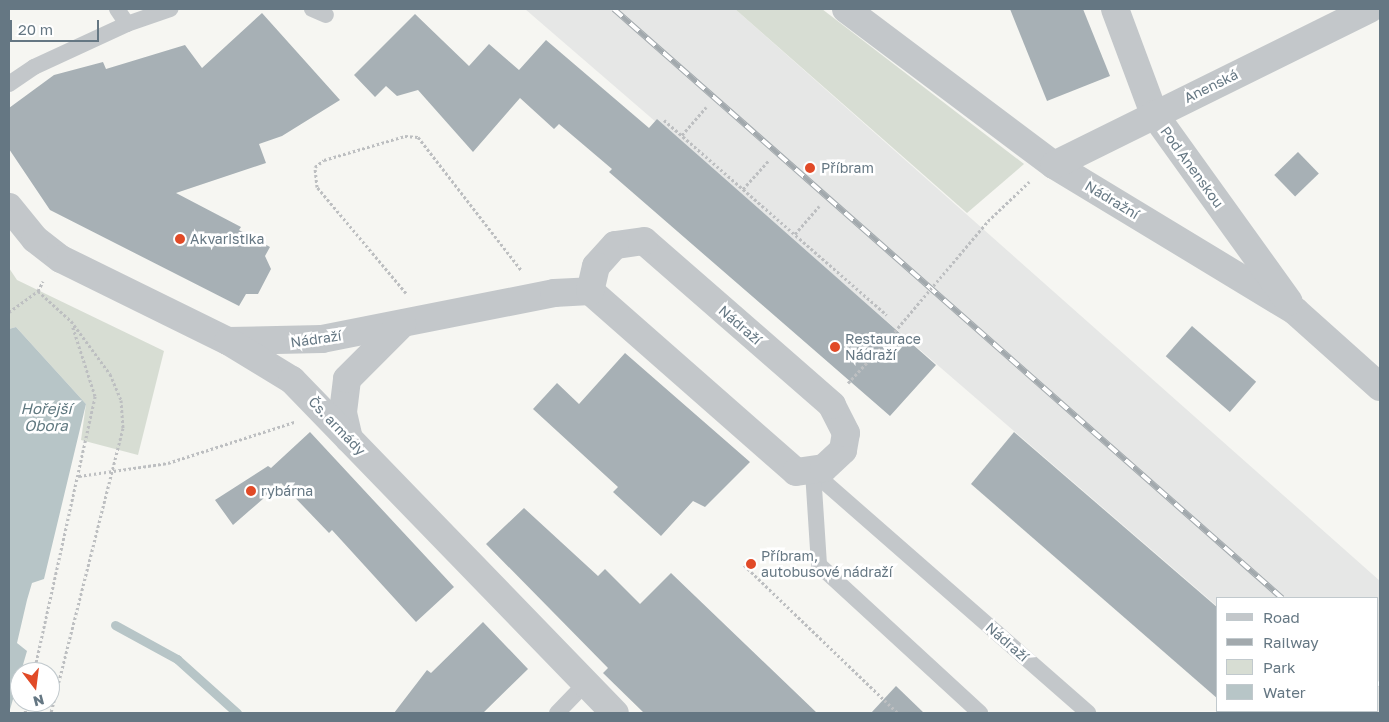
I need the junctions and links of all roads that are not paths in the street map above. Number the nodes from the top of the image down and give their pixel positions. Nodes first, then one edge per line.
1 (116, 9) edge
2 (170, 9) edge
3 (846, 9) edge
4 (1115, 9) edge
5 (1369, 9) edge
6 (127, 24) junction
7 (9, 84) edge
8 (1154, 114) junction
9 (1054, 165) junction
10 (9, 207) edge
11 (590, 291) junction
12 (1295, 311) junction
13 (408, 313) junction
14 (228, 341) junction
15 (1380, 387) edge
16 (349, 439) junction
17 (813, 472) junction
18 (586, 683) junction
19 (557, 713) edge
20 (616, 713) edge
21 (980, 713) edge
22 (1088, 713) edge

1 - 6 lane
2 - 6 lane
3 - 9 street, Nádražní
4 - 8 street, Pod Anenskou
5 - 8 street, Anenská
6 - 7 lane
8 - 9 street, Anenská
8 - 12 street, Pod Anenskou
9 - 12 street, Nádražní
10 - 14 street, Čs. armády
11 - 13 street, Nádraží
11 - 17 street, Nádraží
11 - 17 street, Nádraží
12 - 15 street, Nádražní
13 - 14 street, Nádraží
13 - 16 street
14 - 16 street, Čs. armády
16 - 18 street, Čs. armády
17 - 21 lane
17 - 22 lane, Nádraží
18 - 19 lane
18 - 20 street, Čs. armády

